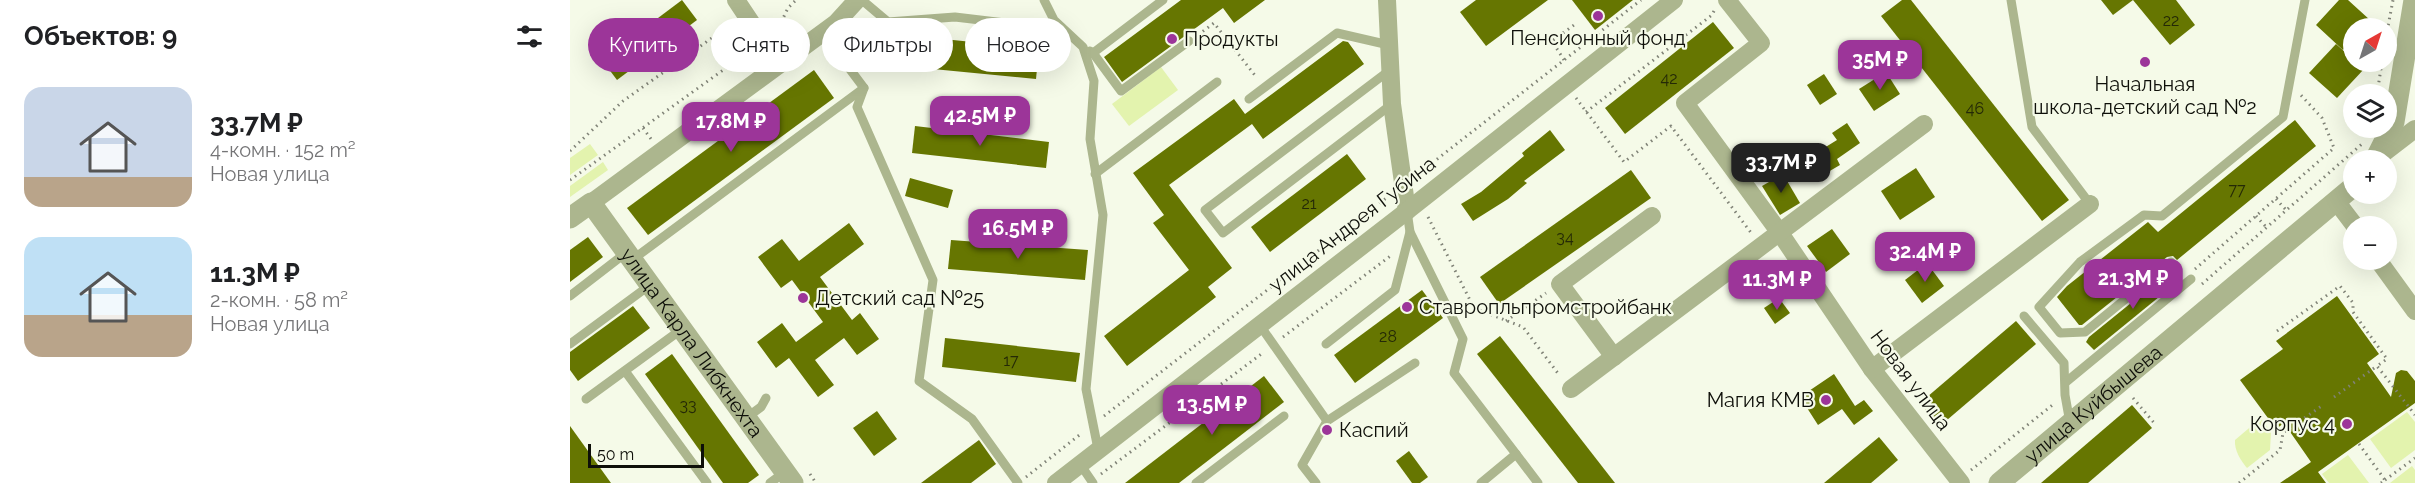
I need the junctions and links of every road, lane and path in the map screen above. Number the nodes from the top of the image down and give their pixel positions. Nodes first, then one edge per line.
1 (736, 0) edge
2 (796, 0) edge
3 (857, 0) edge
4 (862, 0) edge
5 (1044, 0) edge
6 (1163, 0) edge
7 (1387, 0) edge
8 (1641, 0) edge
9 (1674, 0) edge
10 (2011, 0) edge
11 (2305, 0) edge
12 (2393, 0) edge
13 (2415, 0) edge
14 (1721, 4) edge
15 (748, 18) edge
16 (784, 18) edge
17 (840, 18) edge
18 (965, 18) edge
19 (2390, 18) edge
20 (1574, 25) dead end
21 (822, 32) edge
22 (711, 38) edge
23 (810, 41) edge
24 (1189, 41) joint
25 (1389, 45) junction
26 (1083, 47) junction
27 (1093, 53) junction
28 (1564, 60) junction
29 (1390, 70) junction
30 (722, 72) edge
31 (766, 72) edge
32 (852, 72) edge
33 (1217, 82) dead end
34 (2290, 82) junction
35 (1264, 87) junction
36 (864, 88) junction
37 (1575, 97) dead end
38 (1249, 99) dead end
39 (1392, 105) junction
40 (1586, 112) junction
41 (1924, 124) dead end
42 (2415, 129) edge
43 (2380, 150) edge
44 (2388, 150) edge
45 (570, 151) edge
46 (1095, 174) junction
47 (570, 180) edge
48 (1403, 185) junction
49 (2343, 195) edge
50 (2276, 199) junction
51 (2336, 201) junction
52 (591, 203) junction
53 (2090, 204) joint
54 (1407, 211) junction
55 (2287, 211) dead end
56 (1652, 216) dead end
57 (2256, 216) junction
58 (2347, 216) edge
59 (1428, 217) dead end
60 (570, 218) edge
61 (2267, 228) dead end
62 (1410, 232) junction
63 (1780, 233) junction
64 (1406, 244) junction
65 (1762, 247) junction
66 (629, 256) junction
67 (2171, 262) dead end
68 (2195, 269) dead end
69 (2385, 270) edge
70 (2191, 279) dead end
71 (1560, 284) junction
72 (650, 285) junction
73 (570, 296) edge
74 (2415, 311) edge
75 (2024, 315) dead end
76 (1506, 321) junction
77 (1259, 324) junction
78 (682, 329) junction
79 (2277, 331) dead end
80 (570, 344) edge
81 (1326, 344) dead end
82 (1273, 345) junction
83 (1614, 357) junction
84 (1415, 363) dead end
85 (2377, 366) junction
86 (1872, 369) junction
87 (625, 371) junction
88 (2066, 382) junction
89 (1571, 389) joint
90 (2334, 397) dead end
91 (766, 398) dead end
92 (2133, 398) dead end
93 (585, 399) dead end
94 (2323, 405) dead end
95 (2415, 415) edge
96 (1284, 416) dead end
97 (746, 418) junction
98 (1328, 421) junction
99 (2070, 423) junction
100 (1093, 424) junction
101 (2155, 424) dead end
102 (2359, 444) dead end
103 (1098, 449) junction
104 (1516, 454) junction
105 (2415, 458) edge
106 (1080, 464) junction
107 (782, 479) edge
108 (1093, 482) edge
109 (2383, 482) edge
110 (707, 483) edge
111 (1018, 483) edge
112 (1056, 483) edge
113 (1196, 483) edge
114 (1316, 483) edge
115 (1481, 483) edge
116 (1538, 483) edge
117 (1961, 483) edge
118 (1999, 483) edge
119 (2239, 483) edge

1 - 15 street
2 - 16 path
3 - 17 street
4 - 18 lane
5 - 26 lane
6 - 27 lane
7 - 25 street
8 - 28 path
9 - 54 street, улица Андрея Губина
10 - 53 lane
11 - 34 lane
12 - 19 path
13 - 43 street
14 - 40 path
14 - 63 street, Новая улица
20 - 28 path
21 - 23 street
22 - 45 path
24 - 27 lane
24 - 35 path
25 - 29 street
25 - 35 lane
26 - 27 lane
26 - 46 lane
28 - 48 path
29 - 39 street
29 - 39 lane
30 - 47 path
31 - 52 street
32 - 36 lane
33 - 46 lane
34 - 50 path
34 - 67 lane
35 - 38 lane
36 - 66 lane
36 - 111 lane
37 - 40 path
39 - 48 street
40 - 65 path
41 - 63 street
42 - 44 street
46 - 100 lane
48 - 54 street
48 - 100 path
49 - 51 street, улица Куйбышева
50 - 55 path
50 - 57 path
51 - 58 street
51 - 99 street, улица Куйбышева
52 - 60 street
52 - 66 street, улица Карла Либкнехта
53 - 86 street
54 - 62 lane
54 - 77 street, улица Андрея Губина
56 - 71 street
57 - 61 path
57 - 68 path
59 - 76 path
62 - 64 lane
62 - 104 lane
63 - 65 street
63 - 86 street, Новая улица
64 - 81 lane
64 - 82 path
65 - 83 street
66 - 72 street, улица Карла Либкнехта
66 - 73 lane
69 - 74 street
70 - 88 lane
71 - 76 path
71 - 83 street
72 - 78 street, улица Карла Либкнехта
72 - 80 lane
75 - 88 lane
76 - 89 path
77 - 82 lane
77 - 103 street, улица Андрея Губина
78 - 87 lane
78 - 97 street, улица Карла Либкнехта
79 - 85 path
82 - 98 lane
82 - 108 path
83 - 89 street
84 - 98 lane
85 - 90 path
85 - 95 path
86 - 117 street, Новая улица
87 - 93 lane
87 - 110 lane
88 - 99 lane
91 - 97 lane
92 - 101 path
94 - 119 path
96 - 113 lane
97 - 107 street, улица Карла Либкнехта
98 - 114 lane
99 - 118 street, улица Куйбышева
100 - 103 lane
100 - 111 path
102 - 109 path
103 - 106 street, улица Андрея Губина
104 - 115 lane
104 - 116 lane
105 - 109 path
106 - 108 lane
106 - 112 street, улица Андрея Губина

